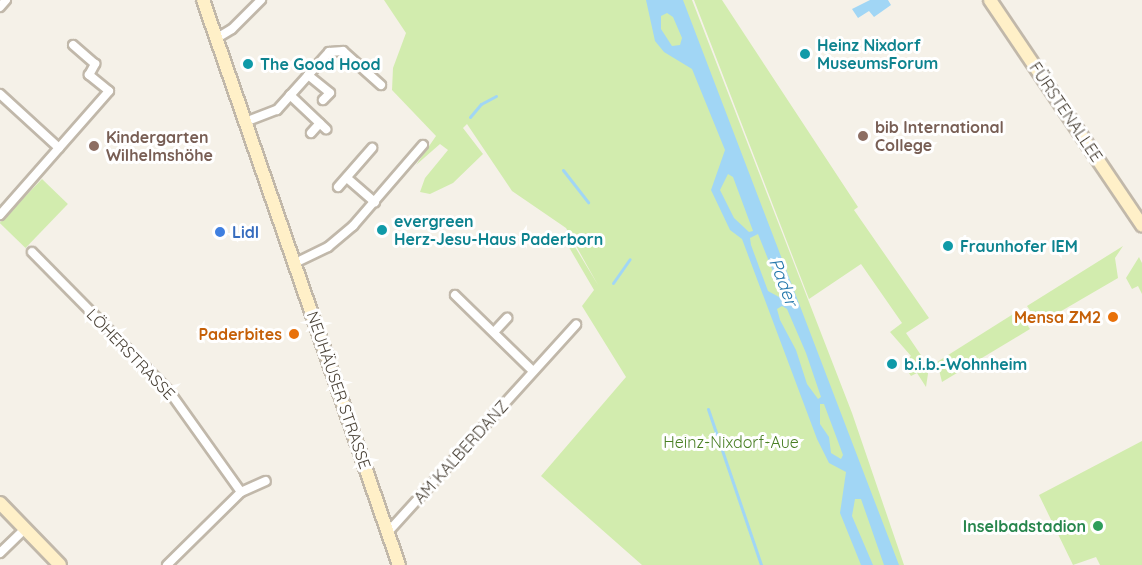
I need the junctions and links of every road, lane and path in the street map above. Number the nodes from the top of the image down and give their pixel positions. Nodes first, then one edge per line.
1 (6, 0) edge
2 (203, 0) edge
3 (261, 0) edge
4 (990, 0) edge
5 (0, 7) edge
6 (217, 38) junction
7 (73, 45) dead end
8 (309, 75) junction
9 (381, 85) dead end
10 (0, 94) edge
11 (290, 95) junction
12 (323, 100) dead end
13 (245, 122) junction
14 (311, 133) dead end
15 (423, 145) dead end
16 (59, 148) junction
17 (372, 148) dead end
18 (347, 178) junction
19 (338, 187) dead end
20 (375, 202) junction
21 (2, 210) edge
22 (1142, 225) edge
23 (32, 252) dead end
24 (296, 263) junction
25 (456, 295) dead end
26 (507, 318) dead end
27 (576, 325) dead end
28 (495, 331) junction
29 (533, 372) junction
30 (266, 481) dead end
31 (242, 492) junction
32 (0, 503) edge
33 (25, 529) junction
34 (388, 532) junction
35 (0, 553) edge
36 (60, 565) edge
37 (167, 565) edge
38 (399, 565) edge

1 - 5 street
2 - 6 main road, NEUHÄUSER STRASSE
3 - 6 street
4 - 22 main road, FÜRSTENALLEE
6 - 13 main road, NEUHÄUSER STRASSE
7 - 16 street
8 - 9 street
8 - 11 street
8 - 12 street
10 - 16 street
11 - 13 street
11 - 14 street
13 - 24 main road, NEUHÄUSER STRASSE
15 - 20 street
16 - 21 street
17 - 18 street
18 - 19 street
18 - 20 street
20 - 24 street
23 - 31 street, LÖHERSTRASSE
24 - 34 main road, NEUHÄUSER STRASSE
25 - 28 street
26 - 28 street
27 - 29 street, AM KALBERDANZ
28 - 29 street
29 - 34 street, AM KALBERDANZ
30 - 31 street
31 - 37 street
32 - 33 main road
33 - 35 street
33 - 36 main road
34 - 38 main road, NEUHÄUSER STRASSE

